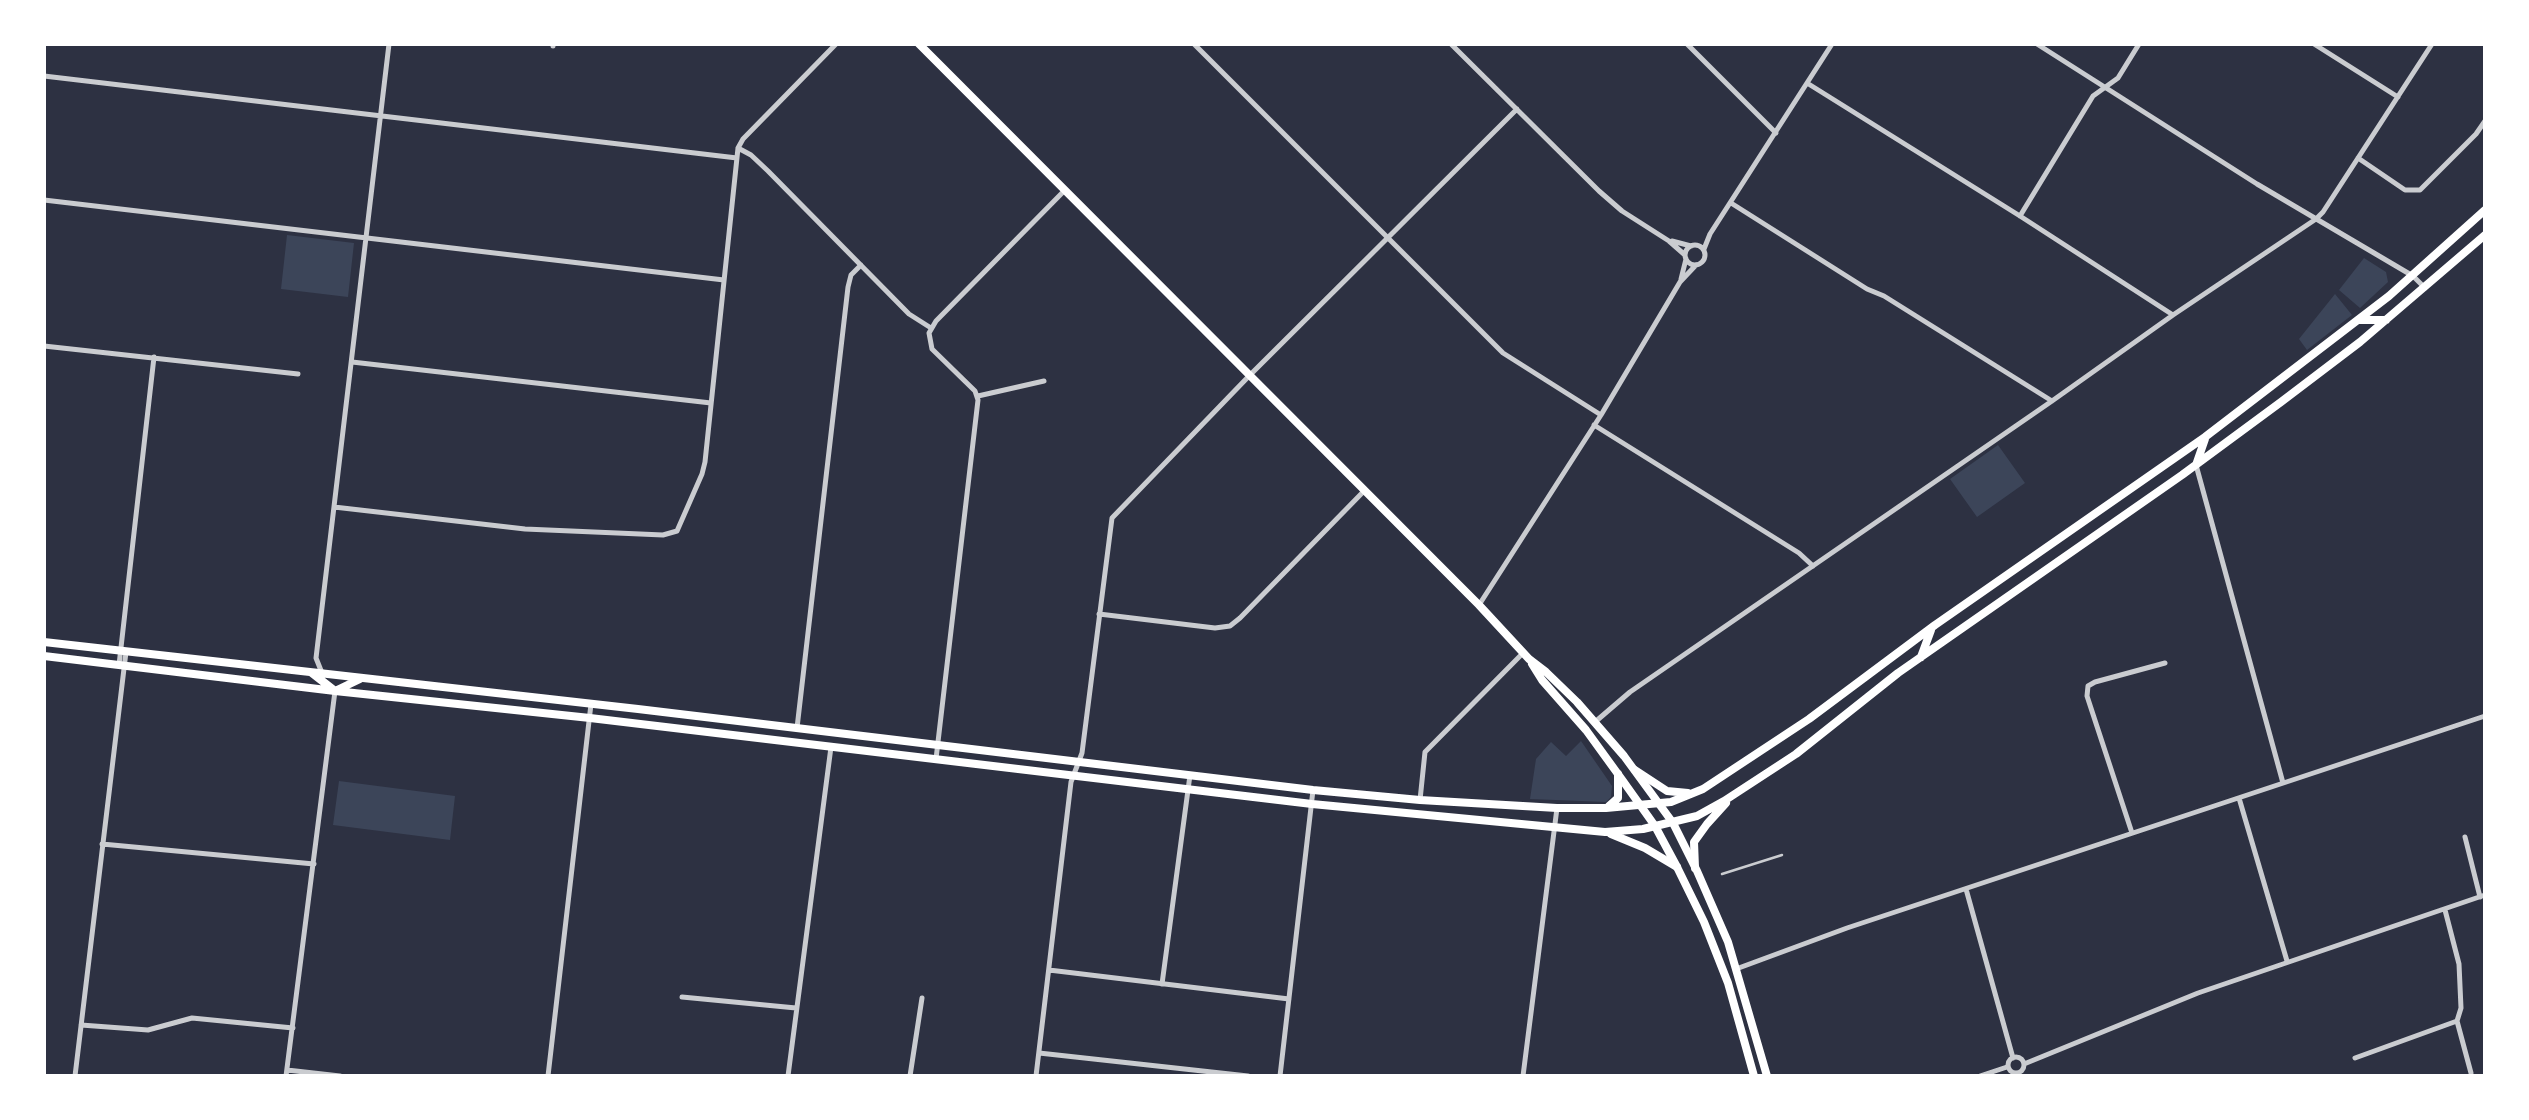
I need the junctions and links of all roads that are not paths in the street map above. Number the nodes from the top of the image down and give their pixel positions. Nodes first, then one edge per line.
1 (389, 44) edge
2 (836, 44) edge
3 (919, 44) edge
4 (1194, 44) edge
5 (1451, 44) edge
6 (1686, 44) edge
7 (1832, 44) edge
8 (2037, 44) edge
9 (2139, 44) edge
10 (2314, 44) edge
11 (2432, 44) edge
12 (44, 76) edge
13 (1807, 83) junction
14 (2105, 87) junction
15 (2398, 97) junction
16 (1517, 109) junction
17 (380, 117) junction
18 (2485, 121) edge
19 (1776, 133) junction
20 (738, 148) junction
21 (737, 158) junction
22 (2358, 158) junction
23 (1065, 191) junction
24 (44, 201) edge
25 (1731, 203) junction
26 (2485, 210) edge
27 (2020, 216) junction
28 (2316, 219) junction
29 (1710, 234) junction
30 (2485, 235) edge
31 (367, 238) junction
32 (1388, 238) junction
33 (1669, 240) junction
34 (1694, 246) junction
35 (1704, 249) junction
36 (1686, 257) junction
37 (861, 265) junction
38 (1696, 265) junction
39 (2413, 276) junction
40 (724, 280) junction
41 (1680, 282) junction
42 (2425, 288) junction
43 (2389, 296) junction
44 (2173, 315) junction
45 (2359, 320) junction
46 (2386, 320) junction
47 (931, 328) junction
48 (44, 346) edge
49 (154, 357) junction
50 (352, 362) junction
51 (298, 374) dead end
52 (1249, 376) junction
53 (1044, 381) dead end
54 (978, 396) junction
55 (2052, 401) junction
56 (711, 403) junction
57 (1601, 415) junction
58 (1594, 425) junction
59 (2205, 437) junction
60 (2167, 465) junction
61 (2196, 466) junction
62 (1364, 491) junction
63 (334, 507) junction
64 (1813, 566) junction
65 (1479, 606) junction
66 (1099, 614) junction
67 (1935, 625) junction
68 (44, 642) edge
69 (123, 652) junction
70 (44, 656) edge
71 (1526, 656) junction
72 (1921, 657) junction
73 (316, 658) junction
74 (1888, 661) junction
75 (2165, 663) dead end
76 (121, 665) junction
77 (308, 672) junction
78 (322, 673) junction
79 (365, 678) junction
80 (335, 691) junction
81 (591, 704) junction
82 (2485, 716) edge
83 (590, 718) junction
84 (1595, 722) junction
85 (797, 728) junction
86 (938, 746) junction
87 (831, 747) junction
88 (936, 759) junction
89 (1080, 762) junction
90 (1635, 770) junction
91 (1072, 774) junction
92 (1618, 774) junction
93 (1190, 775) junction
94 (2283, 783) junction
95 (1188, 787) junction
96 (1313, 790) junction
97 (1695, 793) junction
98 (1736, 793) junction
99 (2239, 798) junction
100 (1420, 800) junction
101 (1659, 803) junction
102 (1312, 804) junction
103 (1640, 805) junction
104 (1557, 808) junction
105 (1606, 808) junction
106 (1673, 823) junction
107 (1655, 826) junction
108 (1554, 827) junction
109 (1605, 832) junction
110 (2132, 833) junction
111 (2465, 837) dead end
112 (102, 844) junction
113 (1783, 855) dead end
114 (314, 864) junction
115 (1677, 867) junction
116 (1695, 867) junction
117 (1722, 874) dead end
118 (1966, 889) junction
119 (2483, 896) edge
120 (2445, 910) junction
121 (2287, 961) junction
122 (1736, 969) junction
123 (1049, 970) junction
124 (1162, 984) junction
125 (682, 997) dead end
126 (922, 998) dead end
127 (1290, 999) junction
128 (796, 1008) junction
129 (2457, 1021) junction
130 (81, 1025) junction
131 (293, 1028) junction
132 (1039, 1053) junction
133 (2013, 1058) junction
134 (2355, 1058) dead end
135 (2024, 1064) junction
136 (2007, 1067) junction
137 (287, 1073) edge
138 (2471, 1073) dead end
139 (2019, 1075) edge
140 (75, 1076) edge
141 (341, 1076) edge
142 (548, 1076) edge
143 (788, 1076) edge
144 (910, 1076) edge
145 (1036, 1076) edge
146 (1248, 1076) edge
147 (1280, 1076) edge
148 (1523, 1076) edge
149 (1754, 1076) edge
150 (1766, 1076) edge
151 (1980, 1076) edge

1 - 17 street
2 - 20 street
3 - 23 main road
4 - 32 street
5 - 16 street
6 - 19 street
7 - 13 street
8 - 14 street
9 - 14 street
10 - 15 street
11 - 15 street
12 - 17 street
13 - 19 street
13 - 27 street
14 - 27 street
14 - 28 street
15 - 22 street
16 - 32 street
16 - 33 street
17 - 21 street
17 - 31 street
18 - 22 street
19 - 25 street
20 - 21 street
20 - 37 street
21 - 40 street
22 - 28 street
23 - 47 street
23 - 52 main road
24 - 31 street
25 - 29 street
25 - 55 street
26 - 39 main road
27 - 44 street
28 - 39 street
28 - 44 street
29 - 34 street
29 - 35 street
30 - 42 main road
31 - 40 street
31 - 50 street
32 - 52 street
32 - 57 street
33 - 34 street
33 - 36 street
34 - 35 street
34 - 36 street
35 - 38 street
36 - 38 street
36 - 41 street
37 - 47 street
37 - 85 street
38 - 41 street
39 - 42 street
39 - 43 main road
40 - 56 street
41 - 57 street
42 - 46 main road
43 - 45 main road
43 - 46 main road
44 - 55 street
45 - 46 main road
45 - 59 main road
46 - 61 main road
47 - 54 street
48 - 49 street
49 - 51 street
49 - 69 street
50 - 56 street
50 - 63 street
52 - 62 main road
52 - 66 street
53 - 54 street
54 - 86 street
55 - 64 street
56 - 63 street
57 - 58 street
58 - 64 street
58 - 65 street
59 - 60 main road
59 - 61 main road
60 - 61 main road
60 - 67 main road
61 - 72 main road
61 - 94 street
62 - 65 main road
62 - 66 street
63 - 73 street
64 - 84 street
65 - 71 main road
66 - 89 street
67 - 72 main road
67 - 74 main road
68 - 69 main road
69 - 76 street
69 - 77 main road
70 - 76 main road
71 - 84 main road
71 - 92 main road
71 - 100 street
72 - 74 main road
72 - 98 main road
73 - 77 street
73 - 78 street
74 - 97 main road
75 - 110 street
76 - 80 main road
76 - 112 street
77 - 78 main road
77 - 80 main road
78 - 79 main road
79 - 80 main road
79 - 81 main road
80 - 83 main road
80 - 114 street
81 - 83 street
81 - 85 main road
82 - 94 street
83 - 87 main road
83 - 142 street
84 - 90 main road
85 - 86 main road
86 - 88 street
86 - 89 main road
87 - 88 main road
87 - 128 street
88 - 91 main road
89 - 91 street
89 - 93 main road
90 - 97 main road
90 - 101 main road
91 - 95 main road
91 - 123 street
92 - 103 main road
92 - 105 main road
93 - 95 street
93 - 96 main road
94 - 99 street
95 - 102 main road
95 - 124 street
96 - 100 main road
96 - 102 street
97 - 101 main road
98 - 106 main road
98 - 116 main road
99 - 110 street
99 - 121 street
100 - 104 main road
101 - 103 main road
101 - 106 main road
102 - 108 main road
102 - 127 street
103 - 105 main road
103 - 107 main road
104 - 105 main road
104 - 108 street
106 - 107 main road
106 - 116 main road
107 - 109 main road
107 - 115 main road
108 - 109 main road
108 - 148 street
109 - 115 main road
110 - 118 street
111 - 119 street
112 - 114 street
112 - 130 street
113 - 117 lane
114 - 131 street
115 - 149 main road
116 - 122 main road
118 - 122 street
118 - 133 street
119 - 120 street
120 - 121 street
120 - 129 street
121 - 135 street
122 - 150 main road
123 - 124 street
123 - 132 street
124 - 127 street
125 - 128 street
126 - 144 street
127 - 147 street
128 - 143 street
129 - 134 street
129 - 138 street
130 - 131 street
130 - 140 street
131 - 137 street
132 - 145 street
132 - 146 street
133 - 135 street
133 - 136 street
135 - 139 street
136 - 139 street
136 - 151 street
137 - 141 street

